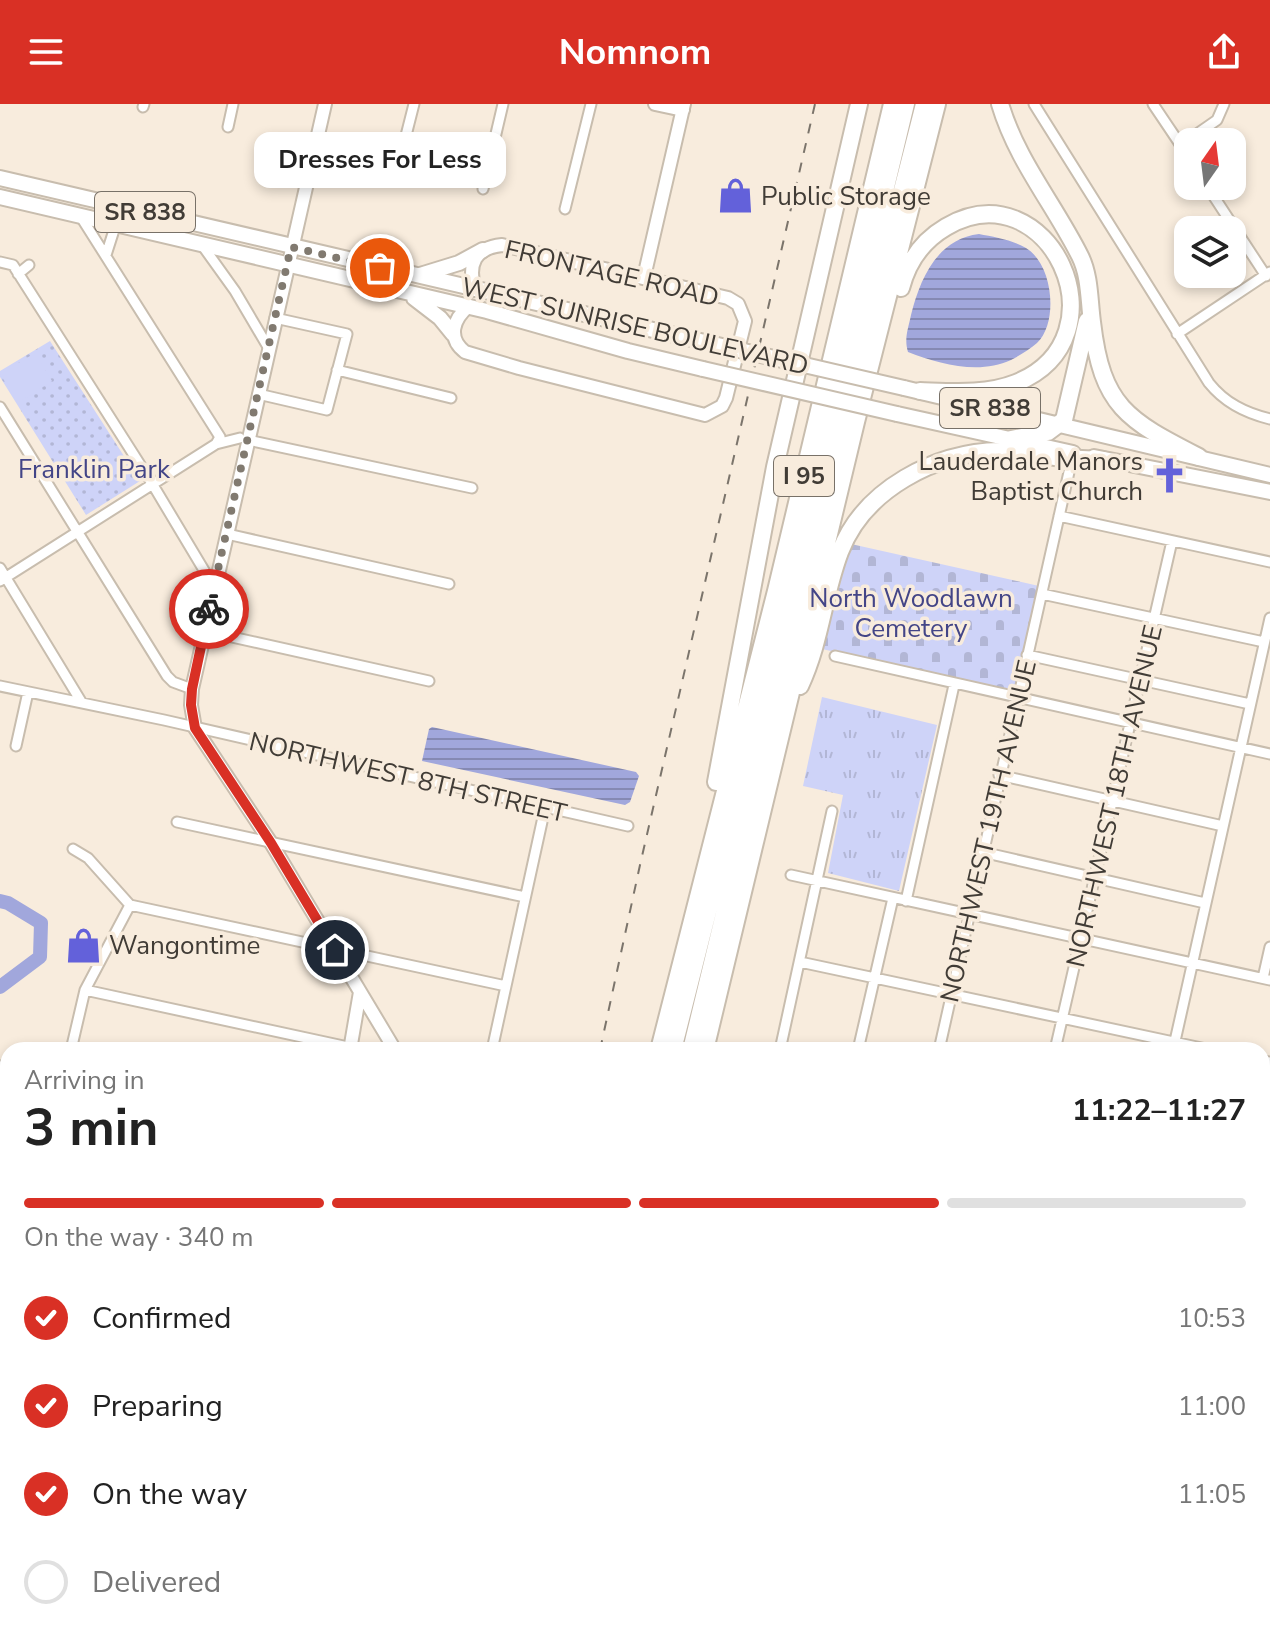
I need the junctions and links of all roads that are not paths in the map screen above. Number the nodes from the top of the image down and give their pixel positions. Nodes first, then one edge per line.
1 (233, 104) edge
2 (325, 104) edge
3 (414, 104) edge
4 (503, 104) edge
5 (591, 104) edge
6 (655, 104) edge
7 (859, 104) edge
8 (892, 104) edge
9 (906, 104) edge
10 (924, 104) edge
11 (937, 104) edge
12 (1000, 104) edge
13 (1034, 104) edge
14 (1153, 104) edge
15 (1224, 104) edge
16 (683, 107) edge
17 (228, 127) dead end
18 (1205, 128) edge
19 (1174, 135) edge
20 (398, 167) dead end
21 (0, 178) edge
22 (483, 189) dead end
23 (0, 197) edge
24 (1217, 200) edge
25 (565, 209) dead end
26 (81, 217) junction
27 (120, 226) junction
28 (202, 245) junction
29 (291, 247) junction
30 (483, 250) junction
31 (106, 255) junction
32 (0, 262) edge
33 (287, 263) junction
34 (29, 265) dead end
35 (16, 270) junction
36 (1268, 274) edge
37 (417, 276) junction
38 (644, 277) junction
39 (475, 290) junction
40 (403, 291) junction
41 (1090, 304) junction
42 (469, 306) junction
43 (275, 318) junction
44 (453, 334) junction
45 (1177, 334) junction
46 (268, 347) junction
47 (799, 363) junction
48 (337, 370) junction
49 (912, 389) junction
50 (792, 391) junction
51 (258, 394) junction
52 (451, 398) dead end
53 (0, 407) edge
54 (1270, 419) edge
55 (856, 422) junction
56 (1061, 425) junction
57 (218, 438) junction
58 (244, 439) junction
59 (1011, 439) junction
60 (1199, 457) junction
61 (1103, 460) junction
62 (1069, 472) dead end
63 (1270, 475) edge
64 (153, 485) junction
65 (472, 488) dead end
66 (1270, 492) edge
67 (1059, 516) junction
68 (78, 531) junction
69 (227, 534) junction
70 (1172, 541) junction
71 (1270, 562) edge
72 (0, 568) edge
73 (3, 579) edge
74 (449, 584) dead end
75 (214, 587) junction
76 (1042, 594) junction
77 (1155, 618) junction
78 (1270, 618) edge
79 (205, 631) junction
80 (1264, 642) junction
81 (1027, 655) junction
82 (835, 656) dead end
83 (1140, 680) junction
84 (429, 681) dead end
85 (954, 685) junction
86 (0, 686) edge
87 (192, 689) junction
88 (28, 692) junction
89 (1017, 698) junction
90 (82, 703) junction
91 (1250, 704) junction
92 (784, 720) junction
93 (1130, 723) junction
94 (195, 728) junction
95 (16, 746) dead end
96 (1240, 748) junction
97 (1270, 754) edge
98 (999, 775) junction
99 (1112, 800) junction
100 (545, 808) junction
101 (832, 811) dead end
102 (177, 822) dead end
103 (628, 826) dead end
104 (1223, 826) junction
105 (271, 843) junction
106 (710, 847) junction
107 (73, 849) dead end
108 (982, 852) junction
109 (791, 875) dead end
110 (1094, 879) junction
111 (817, 881) junction
112 (525, 897) junction
113 (893, 898) junction
114 (906, 901) junction
115 (1205, 903) junction
116 (130, 905) junction
117 (968, 915) junction
118 (1080, 940) junction
119 (1270, 947) edge
120 (335, 950) junction
121 (800, 962) junction
122 (1192, 963) junction
123 (874, 978) junction
124 (1266, 979) edge
125 (506, 986) junction
126 (85, 990) junction
127 (360, 992) junction
128 (951, 995) junction
129 (368, 1005) junction
130 (358, 1015) junction
131 (1062, 1019) junction
132 (73, 1042) edge
133 (322, 1042) edge
134 (355, 1042) edge
135 (390, 1042) edge
136 (494, 1042) edge
137 (661, 1042) edge
138 (675, 1042) edge
139 (693, 1042) edge
140 (707, 1042) edge
141 (782, 1042) edge
142 (860, 1042) edge
143 (941, 1042) edge
144 (1057, 1042) edge
145 (1159, 1042) edge
146 (1175, 1042) edge

1 - 17 street
2 - 29 street
3 - 20 street
4 - 22 street
5 - 25 street
6 - 16 street
7 - 47 highway
8 - 106 highway, I 95
9 - 138 highway
10 - 139 highway
11 - 55 highway, I 95
12 - 41 highway
13 - 45 street
14 - 19 street
15 - 18 street
16 - 38 street
21 - 29 main road, WEST SUNRISE BOULEVARD / SR 838
23 - 26 main road, WEST SUNRISE BOULEVARD / SR 838
24 - 36 street
26 - 27 main road, WEST SUNRISE BOULEVARD / SR 838
26 - 31 street
27 - 28 main road, WEST SUNRISE BOULEVARD / SR 838
27 - 31 street
28 - 33 main road, WEST SUNRISE BOULEVARD / SR 838
28 - 46 street
29 - 33 street
29 - 37 main road, WEST SUNRISE BOULEVARD / SR 838
30 - 37 main road
30 - 38 street, FRONTAGE ROAD
30 - 39 street, FRONTAGE ROAD
31 - 57 street
32 - 35 street
33 - 40 main road, WEST SUNRISE BOULEVARD / SR 838
33 - 43 street
34 - 35 street
35 - 64 street
36 - 45 street
37 - 39 main road, WEST SUNRISE BOULEVARD / SR 838
38 - 44 street, FRONTAGE ROAD
39 - 47 main road, WEST SUNRISE BOULEVARD / SR 838, bridge
40 - 42 main road, WEST SUNRISE BOULEVARD / SR 838
40 - 44 main road
41 - 56 highway
41 - 60 highway
42 - 44 street
42 - 50 main road, WEST SUNRISE BOULEVARD / SR 838, bridge
43 - 46 street
43 - 48 street
45 - 54 street
46 - 51 street
47 - 49 main road, WEST SUNRISE BOULEVARD / SR 838, bridge
47 - 50 highway
48 - 51 street
48 - 52 street
49 - 55 highway
49 - 56 main road, WEST SUNRISE BOULEVARD / SR 838
50 - 59 main road, WEST SUNRISE BOULEVARD / SR 838, bridge
50 - 106 highway
51 - 58 street
53 - 68 street
55 - 92 highway, I 95
56 - 59 highway
56 - 60 main road, WEST SUNRISE BOULEVARD / SR 838
57 - 58 street
57 - 64 street
58 - 65 street
58 - 69 street
59 - 61 main road, WEST SUNRISE BOULEVARD / SR 838
60 - 63 main road, WEST SUNRISE BOULEVARD / SR 838
61 - 66 main road, WEST SUNRISE BOULEVARD / SR 838
61 - 92 highway
62 - 67 street, NORTHWEST 19TH AVENUE
64 - 68 street
64 - 75 street
67 - 70 street
67 - 76 street, NORTHWEST 19TH AVENUE
68 - 73 street
68 - 87 street
69 - 74 street
69 - 75 street
70 - 71 street
70 - 77 street, NORTHWEST 18TH AVENUE
72 - 73 street
73 - 90 street
75 - 79 street
76 - 77 street
76 - 81 street, NORTHWEST 19TH AVENUE
77 - 80 street
77 - 83 street, NORTHWEST 18TH AVENUE
78 - 80 street
79 - 84 street
79 - 87 street
80 - 91 street
81 - 83 street
81 - 89 street, NORTHWEST 19TH AVENUE
82 - 85 street
83 - 91 street
83 - 93 street, NORTHWEST 18TH AVENUE
85 - 89 street
85 - 114 street
86 - 88 street, NORTHWEST 8TH STREET
87 - 94 street
88 - 90 street, NORTHWEST 8TH STREET
88 - 95 street
89 - 93 street
89 - 98 street, NORTHWEST 19TH AVENUE
90 - 94 street, NORTHWEST 8TH STREET
91 - 96 street
92 - 140 highway, I 95
93 - 96 street
93 - 99 street, NORTHWEST 18TH AVENUE
94 - 100 street, NORTHWEST 8TH STREET
94 - 105 street
96 - 97 street
96 - 104 street
98 - 99 street
98 - 108 street, NORTHWEST 19TH AVENUE
99 - 104 street
99 - 110 street, NORTHWEST 18TH AVENUE
100 - 103 street, NORTHWEST 8TH STREET
100 - 112 street
101 - 111 street
102 - 105 street
104 - 115 street
105 - 112 street
105 - 120 street
106 - 137 highway, I 95
107 - 116 street
108 - 110 street
108 - 117 street, NORTHWEST 19TH AVENUE
109 - 111 street
110 - 115 street
110 - 118 street, NORTHWEST 18TH AVENUE
111 - 113 street
111 - 121 street
112 - 125 street
113 - 114 street
113 - 123 street
114 - 117 street
115 - 122 street
116 - 120 street
116 - 126 street
117 - 118 street
117 - 128 street, NORTHWEST 19TH AVENUE
118 - 122 street
118 - 131 street, NORTHWEST 18TH AVENUE
119 - 124 street
120 - 125 street
120 - 127 street
121 - 123 street
121 - 141 street
122 - 124 street
122 - 146 street
123 - 128 street
123 - 142 street
125 - 136 street
126 - 132 street
126 - 133 street
127 - 129 street
127 - 130 street
128 - 131 street
128 - 143 street, NORTHWEST 19TH AVENUE
129 - 130 street
129 - 135 street
130 - 134 street
131 - 144 street, NORTHWEST 18TH AVENUE
131 - 145 street

